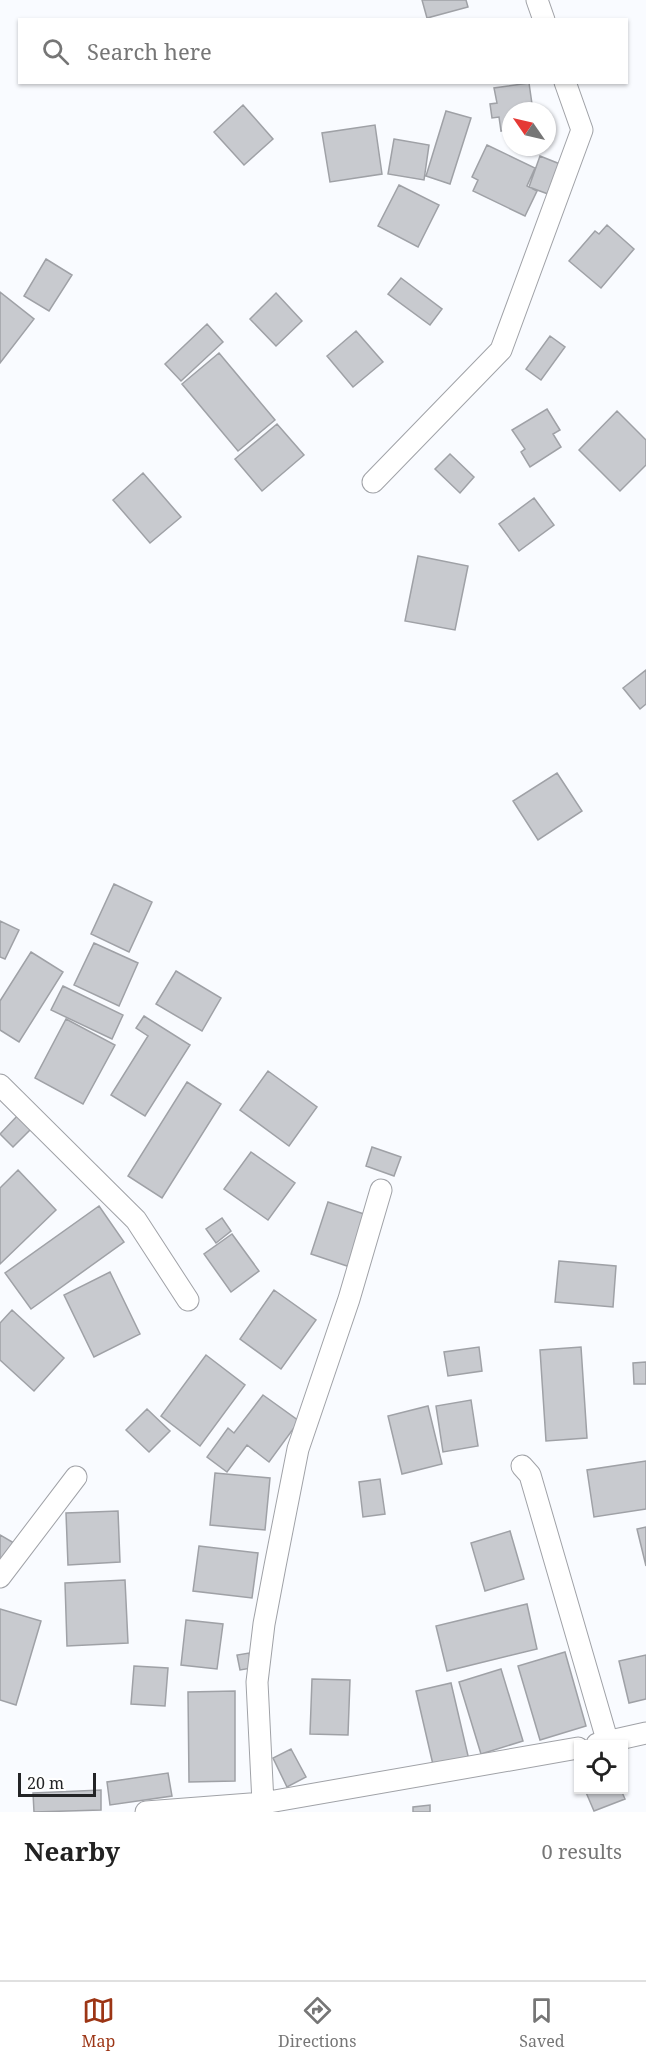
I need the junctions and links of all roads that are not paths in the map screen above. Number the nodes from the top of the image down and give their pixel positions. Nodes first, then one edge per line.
1 (537, 0) edge
2 (543, 18) edge
3 (566, 84) edge
4 (373, 482) dead end
5 (0, 1085) edge
6 (381, 1190) dead end
7 (188, 1300) dead end
8 (522, 1466) dead end
9 (76, 1477) dead end
10 (0, 1577) edge
11 (646, 1733) edge
12 (601, 1740) edge
13 (618, 1740) edge
14 (574, 1749) edge
15 (263, 1803) junction
16 (146, 1812) edge

1 - 2 street
3 - 4 street
5 - 7 street
6 - 15 street
8 - 12 street
9 - 10 street
11 - 13 street
14 - 15 street
15 - 16 street

